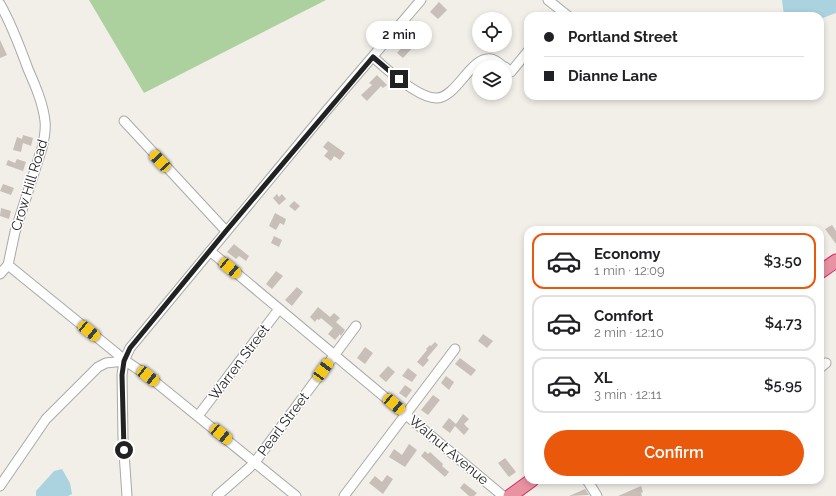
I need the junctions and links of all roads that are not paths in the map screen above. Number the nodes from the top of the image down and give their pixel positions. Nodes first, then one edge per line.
1 (421, 0) edge
2 (548, 0) edge
3 (0, 4) edge
4 (558, 12) edge
5 (524, 56) edge
6 (373, 57) junction
7 (472, 69) edge
8 (512, 71) edge
9 (124, 121) dead end
10 (226, 231) junction
11 (210, 251) junction
12 (836, 261) edge
13 (8, 265) junction
14 (824, 269) edge
15 (0, 274) edge
16 (280, 309) junction
17 (356, 326) dead end
18 (455, 349) dead end
19 (112, 350) junction
20 (334, 355) junction
21 (124, 361) junction
22 (106, 363) junction
23 (405, 414) junction
24 (198, 416) junction
25 (255, 462) junction
26 (526, 484) edge
27 (590, 484) edge
28 (0, 486) edge
29 (127, 496) edge
30 (217, 496) edge
31 (296, 496) edge
32 (344, 496) edge
33 (503, 496) edge
34 (510, 496) edge
35 (597, 496) edge

1 - 6 street
2 - 4 street
3 - 13 street, Crow Hill Road
5 - 8 street
6 - 7 street
6 - 10 street
9 - 10 street
10 - 11 street
11 - 16 street, Walnut Avenue
11 - 21 street
12 - 14 highway
13 - 15 street
13 - 19 street
16 - 20 street, Walnut Avenue
16 - 24 street, Warren Street
17 - 20 street, Pearl Street
18 - 23 street
19 - 21 street
19 - 22 street
20 - 23 street, Walnut Avenue
20 - 25 street, Pearl Street
21 - 22 street
21 - 24 street
21 - 29 street
22 - 28 street
23 - 32 street
23 - 33 street, Walnut Avenue
24 - 25 street
25 - 30 street, Pearl Street
25 - 31 street
26 - 34 highway
27 - 35 street

